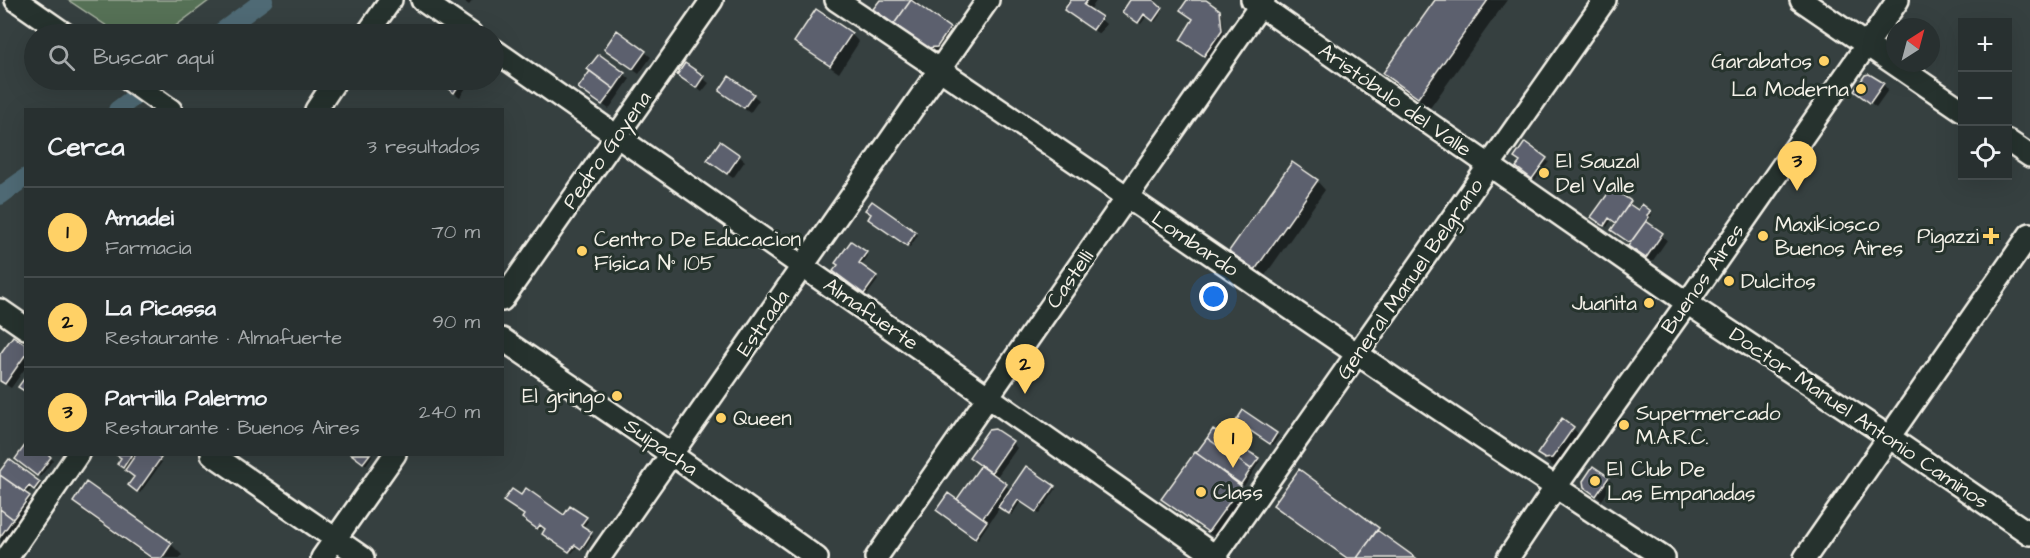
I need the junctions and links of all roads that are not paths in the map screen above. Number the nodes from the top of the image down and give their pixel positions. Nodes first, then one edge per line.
1 (16, 0) edge
2 (391, 0) edge
3 (422, 0) edge
4 (712, 0) edge
5 (836, 0) edge
6 (988, 0) edge
7 (1605, 0) edge
8 (1801, 0) edge
9 (1898, 0) edge
10 (1259, 2) edge
11 (51, 24) edge
12 (374, 24) edge
13 (457, 24) edge
14 (1866, 46) junction
15 (504, 57) edge
16 (940, 69) junction
17 (144, 90) edge
18 (329, 90) edge
19 (163, 104) edge
20 (1958, 107) edge
21 (317, 108) edge
22 (616, 137) junction
23 (2012, 144) edge
24 (2030, 156) edge
25 (1490, 166) junction
26 (1127, 197) junction
27 (2030, 234) edge
28 (802, 267) junction
29 (504, 297) edge
30 (1687, 303) junction
31 (0, 310) edge
32 (24, 326) edge
33 (504, 340) edge
34 (1357, 355) junction
35 (988, 397) junction
36 (1889, 437) junction
37 (671, 454) junction
38 (77, 456) edge
39 (215, 456) edge
40 (393, 456) edge
41 (1555, 488) junction
42 (2030, 534) edge
43 (335, 539) junction
44 (1216, 557) edge
45 (7, 558) edge
46 (322, 558) edge
47 (363, 558) edge
48 (599, 558) edge
49 (817, 558) edge
50 (876, 558) edge
51 (1508, 558) edge
52 (1664, 558) edge
53 (1805, 558) edge

1 - 11 street
2 - 12 street
3 - 13 street
4 - 22 street, Pedro Goyena
5 - 16 street, Lombardo
6 - 16 street, Estrada
7 - 25 street, General Manuel Belgrano
8 - 14 street
9 - 14 street, Buenos Aires
10 - 25 street, Aristóbulo del Valle
10 - 26 street, Castelli
14 - 20 street
14 - 30 street, Buenos Aires
15 - 22 street, Almafuerte
16 - 26 street, Lombardo
16 - 28 street, Estrada
17 - 19 street
18 - 21 street
22 - 28 street, Almafuerte
22 - 29 street, Pedro Goyena
23 - 24 street
25 - 30 street, Aristóbulo del Valle
25 - 34 street, General Manuel Belgrano
26 - 34 street, Lombardo
26 - 35 street, Castelli
27 - 36 street
28 - 35 street, Almafuerte
28 - 37 street, Estrada
30 - 36 street, Doctor Manuel Antonio Caminos
30 - 41 street, Buenos Aires
31 - 32 street
33 - 37 street, Suipacha
34 - 41 street, Lombardo
34 - 44 street, General Manuel Belgrano
35 - 44 street, Almafuerte
35 - 50 street, Castelli
36 - 42 street, Doctor Manuel Antonio Caminos
36 - 53 street
37 - 48 street, Estrada
37 - 49 street, Suipacha
38 - 45 street
39 - 43 street
40 - 43 street
41 - 51 street, Buenos Aires
41 - 52 street, Lombardo
43 - 46 street
43 - 47 street

